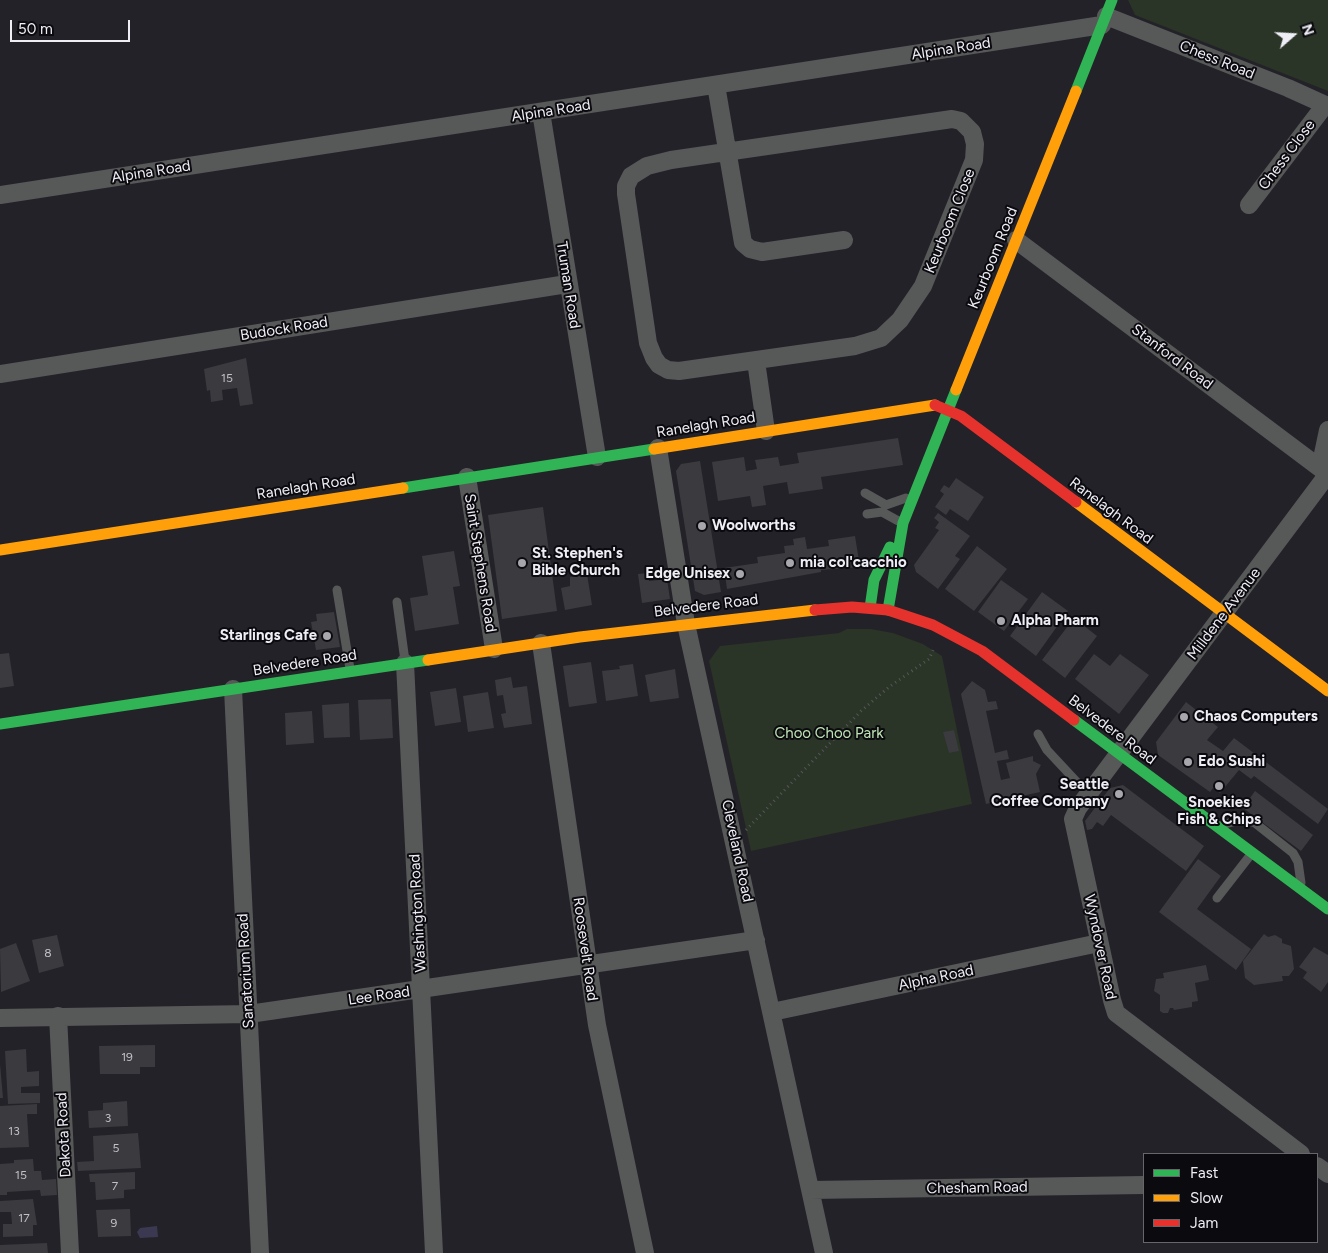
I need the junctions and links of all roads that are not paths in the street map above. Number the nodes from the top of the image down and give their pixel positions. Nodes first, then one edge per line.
1 (1106, 14) edge
2 (716, 85) junction
3 (1327, 106) edge
4 (542, 112) junction
5 (727, 152) junction
6 (0, 195) edge
7 (1249, 205) dead end
8 (844, 240) dead end
9 (1016, 240) junction
10 (567, 284) junction
11 (761, 360) junction
12 (0, 374) edge
13 (948, 410) junction
14 (771, 430) junction
15 (1328, 430) edge
16 (658, 448) junction
17 (597, 457) junction
18 (1325, 472) edge
19 (467, 477) junction
20 (918, 486) junction
21 (865, 493) dead end
22 (867, 514) dead end
23 (902, 525) junction
24 (0, 550) edge
25 (337, 590) dead end
26 (397, 602) dead end
27 (870, 608) junction
28 (888, 610) junction
29 (1225, 614) junction
30 (686, 624) junction
31 (541, 643) junction
32 (494, 649) junction
33 (405, 663) junction
34 (350, 671) junction
35 (233, 689) junction
36 (1328, 691) edge
37 (0, 724) edge
38 (1038, 734) dead end
39 (1119, 754) junction
40 (1088, 794) junction
41 (1217, 827) junction
42 (1252, 853) junction
43 (1301, 889) junction
44 (1217, 898) dead end
45 (1328, 910) edge
46 (756, 940) junction
47 (1100, 943) junction
48 (588, 965) junction
49 (422, 990) junction
50 (772, 1012) junction
51 (249, 1014) junction
52 (58, 1016) junction
53 (0, 1018) edge
54 (1301, 1153) edge
55 (1318, 1167) edge
56 (1328, 1176) edge
57 (1143, 1185) edge
58 (810, 1190) junction
59 (70, 1253) edge
60 (260, 1253) edge
61 (434, 1253) edge
62 (645, 1253) edge
63 (824, 1253) edge

1 - 2 street, Alpina Road
1 - 3 street, Chess Road
1 - 9 main road, Keurboom Road
2 - 4 street, Alpina Road
2 - 5 street
3 - 7 street, Chess Close
4 - 6 street, Alpina Road
4 - 10 street, Truman Road
5 - 8 street
5 - 11 street, Keurboom Close
5 - 11 street, Keurboom Close
9 - 13 main road, Keurboom Road
9 - 18 street, Stanford Road
10 - 12 street, Budock Road
10 - 17 street, Truman Road
11 - 14 street
13 - 14 main road, Ranelagh Road
13 - 20 main road, Keurboom Road
13 - 29 main road, Ranelagh Road
14 - 16 main road, Ranelagh Road
15 - 18 street, Milldene Avenue
16 - 17 main road, Ranelagh Road
16 - 30 street, Cleveland Road
17 - 19 main road, Ranelagh Road
18 - 29 street, Milldene Avenue
19 - 24 main road, Ranelagh Road
19 - 32 street, Saint Stephens Road
20 - 21 lane
20 - 23 main road, Keurboom Road
22 - 23 lane
23 - 27 main road, Keurboom Road
23 - 28 main road, Keurboom Road
25 - 34 lane
26 - 33 lane
27 - 28 main road, Belvedere Road
27 - 30 main road, Belvedere Road
28 - 39 main road, Belvedere Road
29 - 36 main road, Ranelagh Road
29 - 39 street, Milldene Avenue
30 - 31 main road, Belvedere Road
30 - 46 street, Cleveland Road
31 - 32 main road, Belvedere Road
31 - 48 street, Roosevelt Road
32 - 33 main road, Belvedere Road
33 - 34 main road, Belvedere Road
33 - 49 street, Washington Road
34 - 35 main road, Belvedere Road
35 - 37 main road, Belvedere Road
35 - 51 street, Sanatorium Road
38 - 40 lane
39 - 40 street, Wyndover Road
39 - 41 main road, Belvedere Road
40 - 47 street, Wyndover Road
41 - 42 main road, Belvedere Road
41 - 43 lane
42 - 43 main road, Belvedere Road
42 - 44 lane
43 - 45 main road, Belvedere Road
46 - 48 street, Lee Road
46 - 50 street, Cleveland Road
47 - 50 street, Alpha Road
47 - 54 street, Wyndover Road
48 - 49 street, Lee Road
48 - 62 street, Roosevelt Road
49 - 51 street, Lee Road
49 - 61 street, Washington Road
50 - 58 street, Cleveland Road
51 - 52 street, Lee Road
51 - 60 street, Sanatorium Road
52 - 53 street, Lee Road
52 - 59 street, Dakota Road
55 - 56 street
57 - 58 street, Chesham Road
58 - 63 street, Cleveland Road

